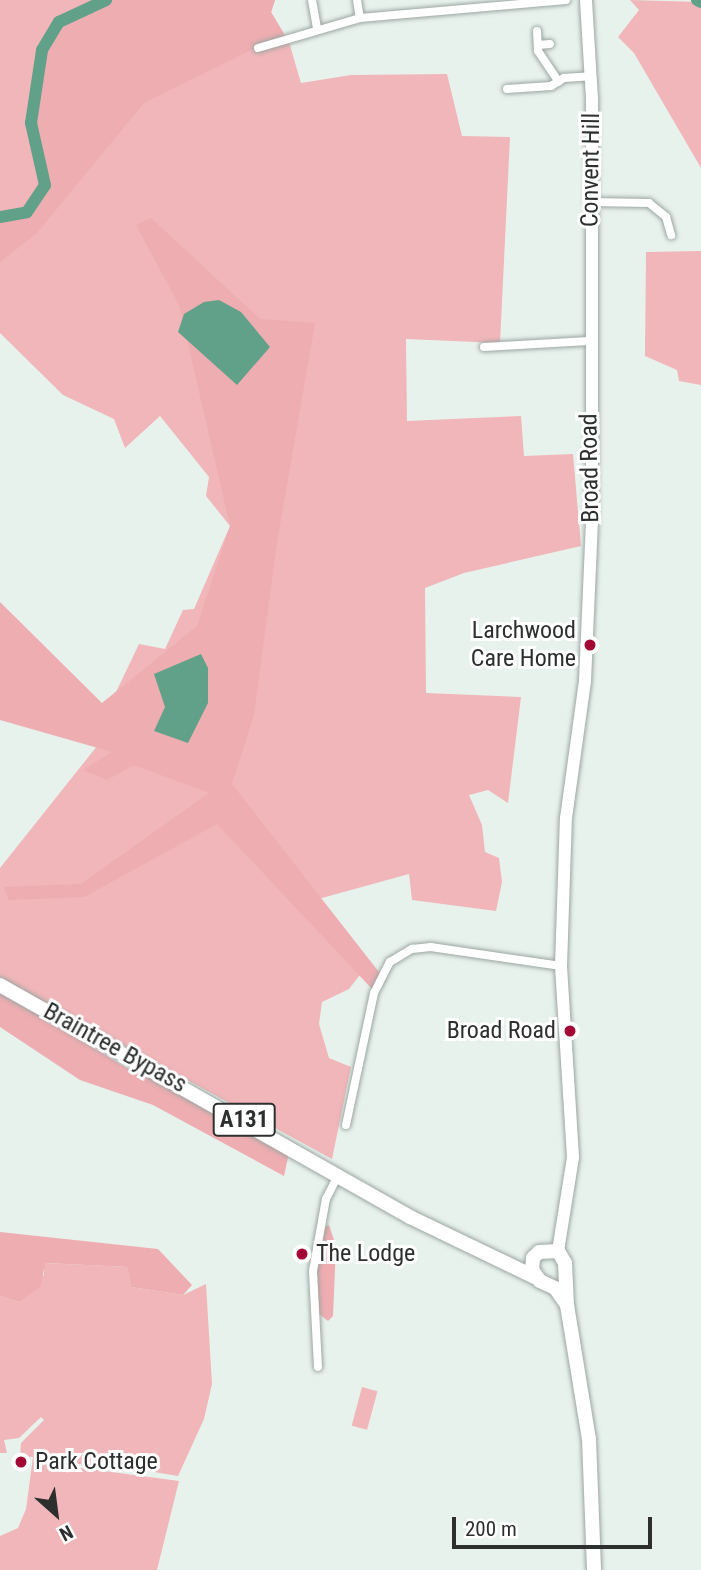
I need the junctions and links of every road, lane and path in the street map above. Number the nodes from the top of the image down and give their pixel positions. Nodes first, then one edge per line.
1 (312, 0) edge
2 (357, 0) edge
3 (566, 0) edge
4 (586, 0) edge
5 (500, 3) edge
6 (360, 18) junction
7 (317, 29) junction
8 (537, 31) dead end
9 (550, 44) dead end
10 (538, 45) junction
11 (258, 48) dead end
12 (590, 76) junction
13 (559, 82) junction
14 (507, 89) dead end
15 (590, 202) junction
16 (671, 235) dead end
17 (589, 341) junction
18 (484, 348) dead end
19 (561, 966) junction
20 (0, 985) edge
21 (346, 1125) dead end
22 (338, 1175) junction
23 (561, 1220) junction
24 (558, 1251) junction
25 (487, 1254) junction
26 (536, 1255) junction
27 (566, 1270) junction
28 (543, 1281) junction
29 (567, 1305) junction
30 (318, 1367) dead end
31 (594, 1570) edge

1 - 7 street
2 - 6 street
3 - 5 street
4 - 12 main road, Convent Hill
5 - 6 street
6 - 7 street
7 - 11 street
8 - 10 street
9 - 10 street
10 - 13 street
12 - 13 street
12 - 15 main road, Convent Hill
13 - 14 street
15 - 16 street
15 - 17 main road, Convent Hill
17 - 18 street
17 - 19 main road, Broad Road
19 - 21 street
19 - 23 main road, Broad Road
20 - 22 highway, Braintree Bypass / A131
22 - 25 highway, Braintree Bypass / A131
22 - 30 street
23 - 24 main road, Broad Road
23 - 26 main road, Broad Road
24 - 26 highway, A131
24 - 27 highway, Broad Road / A131
25 - 26 highway, Braintree Bypass / A131
25 - 28 highway, Braintree Bypass / A131
26 - 28 highway, Broad Road / A131
27 - 28 highway
27 - 29 highway, Broad Road / A131
28 - 29 highway, Broad Road / A131
29 - 31 highway, Broad Road / A131

